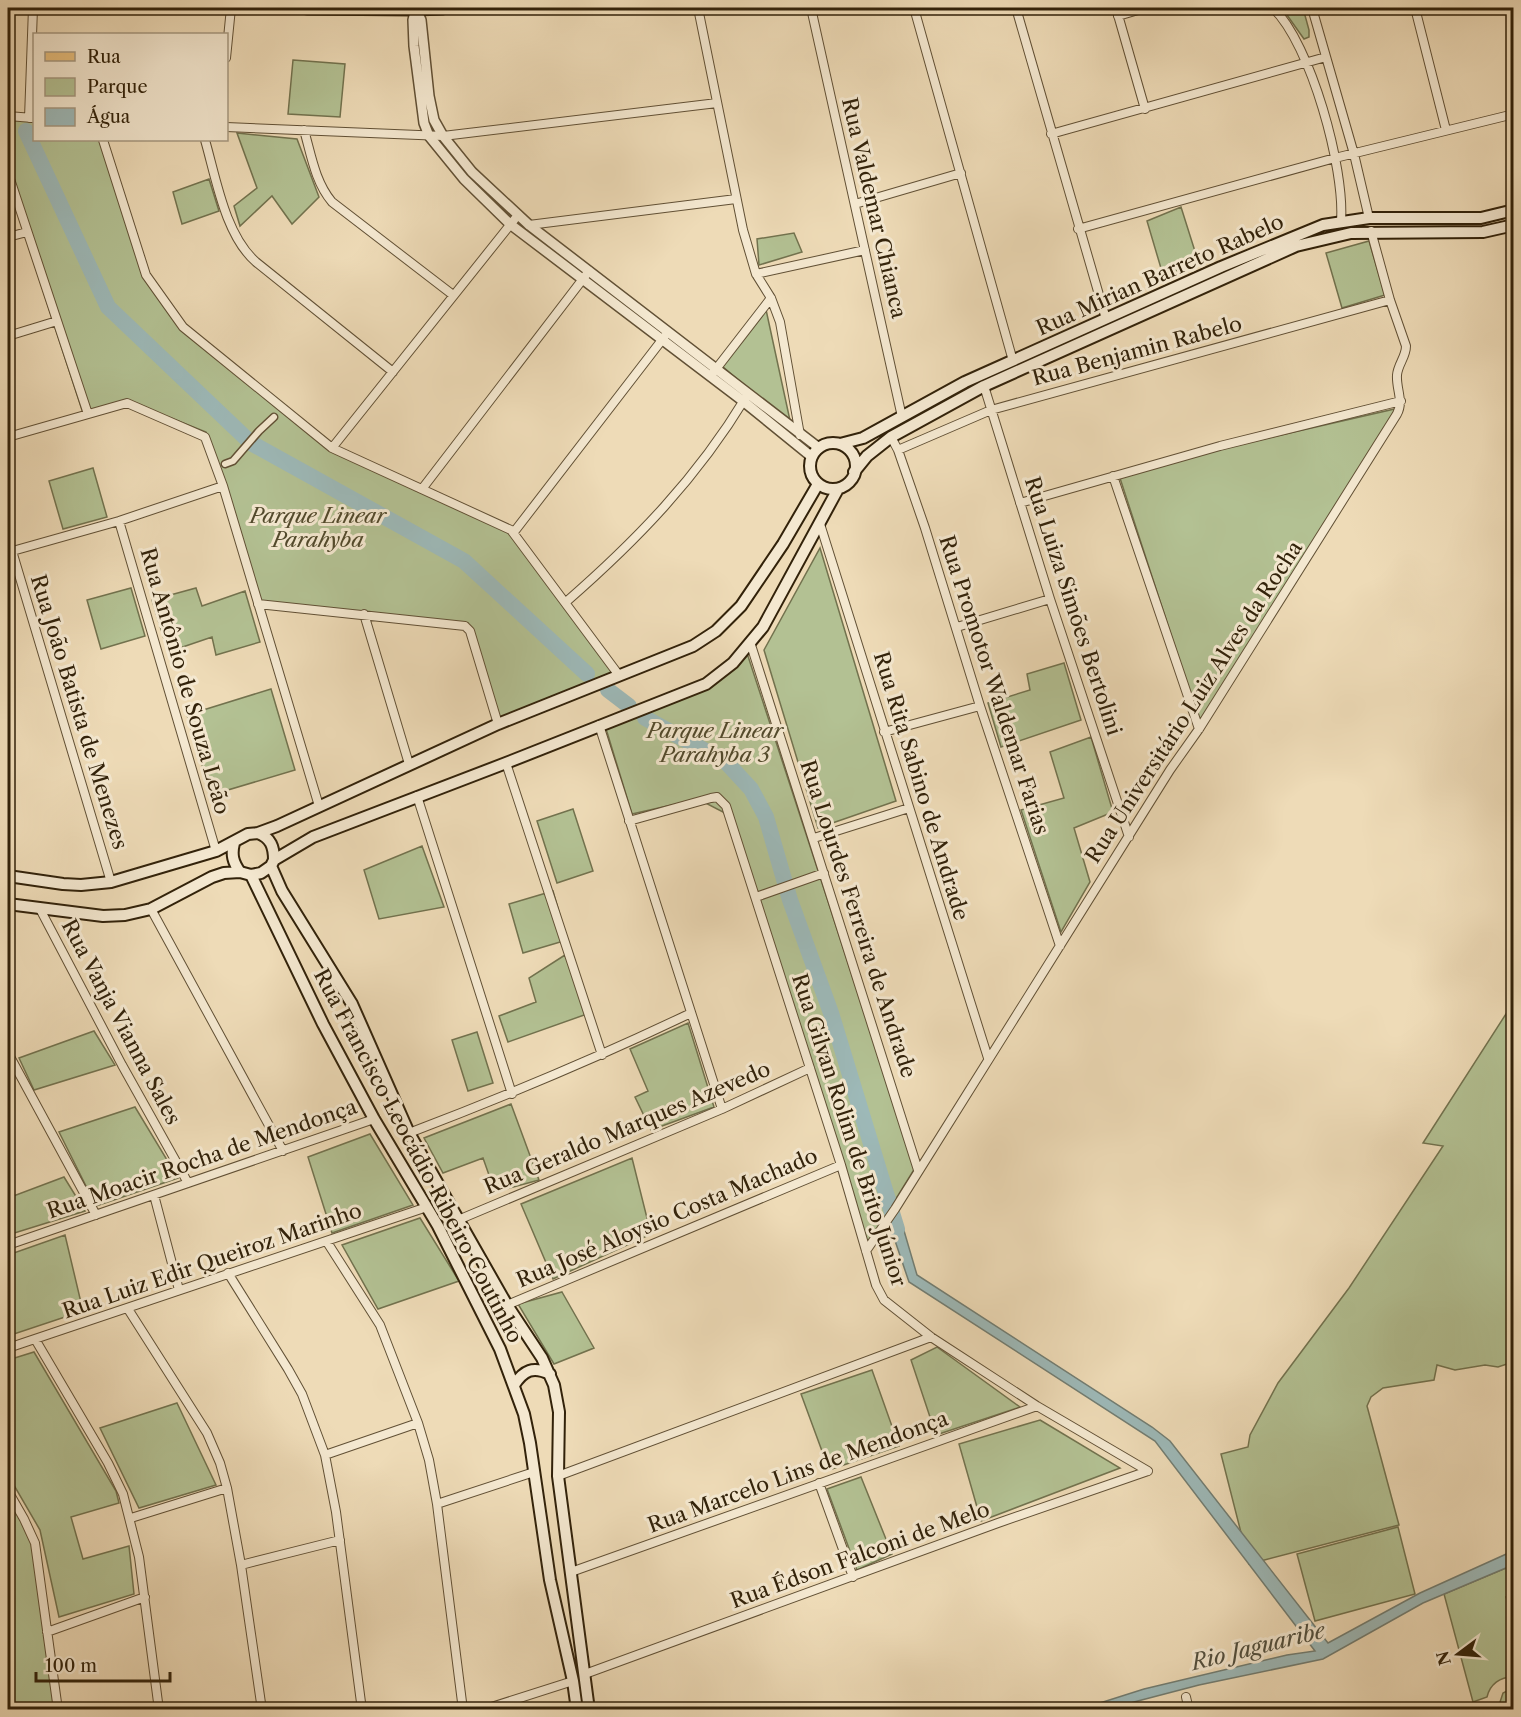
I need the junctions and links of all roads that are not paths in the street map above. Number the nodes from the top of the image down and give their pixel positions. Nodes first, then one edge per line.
1 (33, 8) edge
2 (231, 8) edge
3 (307, 8) edge
4 (416, 8) edge
5 (443, 8) edge
6 (698, 8) edge
7 (811, 8) edge
8 (914, 8) edge
9 (1016, 8) edge
10 (1145, 8) edge
11 (1274, 8) edge
12 (1312, 8) edge
13 (1415, 8) edge
14 (1117, 12) edge
15 (228, 38) edge
16 (1326, 57) junction
17 (1307, 63) junction
18 (717, 103) junction
19 (1145, 109) junction
20 (1514, 114) edge
21 (8, 117) edge
22 (32, 118) edge
23 (228, 127) edge
24 (304, 130) junction
25 (1446, 130) junction
26 (1051, 134) junction
27 (429, 136) junction
28 (442, 136) junction
29 (103, 141) edge
30 (205, 141) edge
31 (1354, 154) junction
32 (1335, 158) junction
33 (8, 173) edge
34 (960, 173) junction
35 (736, 199) junction
36 (855, 204) junction
37 (1514, 210) edge
38 (518, 215) junction
39 (1369, 218) junction
40 (1341, 221) junction
41 (510, 224) junction
42 (529, 225) junction
43 (1514, 225) edge
44 (1078, 229) junction
45 (1371, 231) junction
46 (27, 232) junction
47 (8, 237) edge
48 (865, 250) junction
49 (756, 274) junction
50 (586, 275) junction
51 (453, 295) junction
52 (771, 298) junction
53 (1390, 300) junction
54 (1106, 319) junction
55 (57, 321) junction
56 (668, 331) junction
57 (8, 336) edge
58 (662, 340) junction
59 (1013, 361) junction
60 (716, 368) junction
61 (393, 372) junction
62 (710, 377) junction
63 (984, 386) junction
64 (745, 397) junction
65 (1401, 401) junction
66 (991, 410) junction
67 (88, 414) junction
68 (274, 417) dead end
69 (902, 417) junction
70 (800, 435) junction
71 (8, 437) edge
72 (891, 437) junction
73 (840, 444) junction
74 (333, 448) junction
75 (898, 450) junction
76 (816, 453) junction
77 (225, 464) dead end
78 (854, 472) junction
79 (1113, 476) junction
80 (818, 484) junction
81 (223, 486) junction
82 (422, 489) junction
83 (838, 489) junction
84 (1020, 503) junction
85 (119, 521) junction
86 (820, 525) junction
87 (514, 532) junction
88 (10, 552) edge
89 (1050, 599) junction
90 (566, 602) junction
91 (258, 604) junction
92 (364, 614) junction
93 (957, 627) junction
94 (751, 645) junction
95 (618, 674) junction
96 (980, 706) junction
97 (498, 724) junction
98 (599, 725) junction
99 (1199, 729) junction
100 (884, 732) junction
101 (507, 763) junction
102 (409, 764) junction
103 (417, 796) junction
104 (319, 806) junction
105 (909, 808) junction
106 (629, 821) junction
107 (258, 833) junction
108 (1129, 837) junction
109 (814, 838) junction
110 (234, 843) junction
111 (216, 851) junction
112 (273, 863) junction
113 (246, 873) junction
114 (824, 873) junction
115 (8, 876) edge
116 (111, 882) junction
117 (756, 897) junction
118 (8, 904) edge
119 (40, 909) junction
120 (151, 909) junction
121 (1060, 946) junction
122 (691, 1014) junction
123 (8, 1053) edge
124 (602, 1055) junction
125 (988, 1058) junction
126 (810, 1068) junction
127 (512, 1094) junction
128 (722, 1109) junction
129 (374, 1119) junction
130 (409, 1133) junction
131 (284, 1151) junction
132 (841, 1165) junction
133 (918, 1170) junction
134 (188, 1183) junction
135 (154, 1195) junction
136 (427, 1207) junction
137 (96, 1215) junction
138 (458, 1220) junction
139 (327, 1242) junction
140 (8, 1245) edge
141 (866, 1251) junction
142 (228, 1273) junction
143 (179, 1290) junction
144 (507, 1305) junction
145 (128, 1309) junction
146 (931, 1337) junction
147 (35, 1339) junction
148 (8, 1348) edge
149 (550, 1374) junction
150 (514, 1385) junction
151 (1037, 1406) junction
152 (418, 1424) junction
153 (325, 1455) junction
154 (1148, 1471) joint
155 (534, 1472) junction
156 (558, 1476) junction
157 (819, 1483) junction
158 (227, 1488) junction
159 (8, 1491) edge
160 (437, 1504) junction
161 (130, 1518) junction
162 (340, 1540) junction
163 (242, 1566) junction
164 (571, 1572) junction
165 (854, 1577) junction
166 (144, 1597) junction
167 (47, 1632) junction
168 (585, 1674) junction
169 (573, 1681) junction
170 (1186, 1697) dead end
171 (58, 1710) edge
172 (159, 1710) edge
173 (262, 1710) edge
174 (362, 1710) edge
175 (463, 1710) edge
176 (482, 1710) edge
177 (576, 1710) edge
178 (589, 1710) edge
179 (1189, 1710) edge

1 - 22 street
2 - 15 street
3 - 4 main road
4 - 5 main road
4 - 27 street
4 - 28 street
6 - 18 street
7 - 36 street, Rua Valdemar Chianca
8 - 34 street
9 - 26 street
10 - 14 street
11 - 17 street
12 - 16 street
13 - 25 street
14 - 19 street
16 - 17 street
16 - 31 street
17 - 19 street
17 - 32 street
18 - 28 street
18 - 35 street
19 - 26 street
20 - 25 street
21 - 22 street
23 - 24 street
24 - 27 street
24 - 51 street
25 - 31 street
26 - 44 street
27 - 28 street
27 - 41 street
28 - 38 street
29 - 74 street
30 - 61 street
31 - 32 street
31 - 39 street
32 - 40 street
32 - 44 street
33 - 46 street
34 - 36 street
34 - 59 street
35 - 42 street
35 - 49 street
36 - 48 street, Rua Valdemar Chianca
37 - 39 main road, Rua Mirian Barreto Rabelo
38 - 41 street
38 - 42 street
39 - 40 main road, Rua Mirian Barreto Rabelo
40 - 54 main road, Rua Mirian Barreto Rabelo
41 - 50 street
41 - 51 street
42 - 50 street
43 - 45 main road, Rua Mirian Barreto Rabelo
44 - 54 street
45 - 53 street, Rua Universitário Luiz Alves da Rocha
45 - 63 main road, Rua Mirian Barreto Rabelo
46 - 47 street
46 - 55 street
48 - 49 street
48 - 69 street, Rua Valdemar Chianca
49 - 52 street
50 - 56 street
50 - 58 street
50 - 82 street
51 - 61 street
52 - 60 street
52 - 70 street
53 - 65 street, Rua Universitário Luiz Alves da Rocha
53 - 66 street, Rua Benjamin Rabelo
54 - 59 main road, Rua Mirian Barreto Rabelo
55 - 57 street
55 - 67 street
56 - 58 street
56 - 60 street
58 - 62 street
58 - 87 street
59 - 69 main road, Rua Mirian Barreto Rabelo
60 - 62 street
60 - 64 street
61 - 74 street
62 - 64 street
63 - 66 street, Rua Luiza Simões Bertolini
63 - 72 main road, Rua Mirian Barreto Rabelo
64 - 70 street
64 - 76 street
64 - 90 street
65 - 79 street
65 - 99 street, Rua Universitário Luiz Alves da Rocha
66 - 75 street, Rua Benjamin Rabelo
66 - 84 street, Rua Luiza Simões Bertolini
67 - 71 street
67 - 81 street
68 - 77 street
69 - 73 main road, Rua Mirian Barreto Rabelo
70 - 76 street
72 - 75 street, Rua Promotor Waldemar Farias
72 - 78 main road, Rua Mirian Barreto Rabelo
73 - 76 main road
73 - 78 main road
74 - 82 street
75 - 93 street, Rua Promotor Waldemar Farias
76 - 80 main road
78 - 83 main road
79 - 84 street
79 - 99 street
80 - 83 main road
80 - 95 main road
81 - 85 street
81 - 91 street
82 - 87 street
83 - 86 main road
84 - 89 street, Rua Luiza Simões Bertolini
85 - 88 street
85 - 111 street, Rua Antônio de Souza Leão
86 - 94 main road
86 - 100 street, Rua Rita Sabino de Andrade
87 - 90 street
88 - 116 street, Rua João Batista de Menezes
89 - 93 street
89 - 108 street, Rua Luiza Simões Bertolini
90 - 95 street
91 - 92 street
91 - 104 street
92 - 97 street
92 - 102 street
93 - 96 street, Rua Promotor Waldemar Farias
94 - 98 main road
94 - 109 street, Rua Lourdes Ferreira de Andrade
95 - 97 main road
96 - 100 street
96 - 121 street, Rua Promotor Waldemar Farias
97 - 102 main road
98 - 101 main road
98 - 106 street
99 - 108 street, Rua Universitário Luiz Alves da Rocha
100 - 105 street, Rua Rita Sabino de Andrade
101 - 103 main road
101 - 124 street
102 - 104 main road
103 - 112 main road
103 - 127 street
104 - 107 main road
105 - 109 street
105 - 125 street, Rua Rita Sabino de Andrade
106 - 117 street, Rua Gilvan Rolim de Brito Júnior
106 - 122 street
107 - 110 main road
107 - 112 main road
108 - 121 street, Rua Universitário Luiz Alves da Rocha
109 - 114 street, Rua Lourdes Ferreira de Andrade
110 - 111 main road
110 - 113 main road
111 - 116 main road
112 - 113 main road
112 - 130 main road, Rua Francisco Leocádio Ribeiro Coutinho
113 - 120 main road
113 - 129 main road, Rua Francisco Leocádio Ribeiro Coutinho
114 - 117 street
114 - 133 street, Rua Lourdes Ferreira de Andrade
115 - 116 main road
117 - 126 street, Rua Gilvan Rolim de Brito Júnior
118 - 119 main road
119 - 120 main road
119 - 134 street, Rua Vanja Vianna Sales
120 - 131 street
121 - 125 street, Rua Universitário Luiz Alves da Rocha
122 - 124 street
122 - 128 street
123 - 137 street
124 - 127 street
125 - 133 street, Rua Universitário Luiz Alves da Rocha
126 - 128 street, Rua Geraldo Marques Azevedo
126 - 132 street, Rua Gilvan Rolim de Brito Júnior
127 - 130 street
128 - 138 street, Rua Geraldo Marques Azevedo
129 - 131 street, Rua Moacir Rocha de Mendonça
129 - 136 main road, Rua Francisco Leocádio Ribeiro Coutinho
130 - 138 main road, Rua Francisco Leocádio Ribeiro Coutinho
131 - 134 street, Rua Moacir Rocha de Mendonça
132 - 141 street, Rua Gilvan Rolim de Brito Júnior
132 - 144 street, Rua José Aloysio Costa Machado
133 - 141 street, Rua Universitário Luiz Alves da Rocha
134 - 135 street, Rua Moacir Rocha de Mendonça
135 - 137 street, Rua Moacir Rocha de Mendonça
135 - 143 street
136 - 139 street, Rua Luiz Edir Queiroz Marinho
136 - 150 main road, Rua Francisco Leocádio Ribeiro Coutinho
137 - 140 street, Rua Moacir Rocha de Mendonça
138 - 144 main road, Rua Francisco Leocádio Ribeiro Coutinho
139 - 142 street, Rua Luiz Edir Queiroz Marinho
139 - 152 street
141 - 146 street, Rua Gilvan Rolim de Brito Júnior
142 - 143 street, Rua Luiz Edir Queiroz Marinho
142 - 153 street
143 - 145 street, Rua Luiz Edir Queiroz Marinho
144 - 149 main road, Rua Francisco Leocádio Ribeiro Coutinho
145 - 147 street, Rua Luiz Edir Queiroz Marinho
145 - 158 street
146 - 151 street, Rua Gilvan Rolim de Brito Júnior
146 - 156 street
147 - 148 street, Rua Luiz Edir Queiroz Marinho
147 - 161 street
149 - 150 main road
149 - 156 main road, Rua Francisco Leocádio Ribeiro Coutinho
150 - 155 main road, Rua Francisco Leocádio Ribeiro Coutinho
151 - 154 street, Rua Gilvan Rolim de Brito Júnior
151 - 157 street, Rua Marcelo Lins de Mendonça
152 - 153 street
152 - 160 street
153 - 162 street
154 - 165 street, Rua Édson Falconi de Melo
155 - 160 street
155 - 169 main road, Rua Francisco Leocádio Ribeiro Coutinho
156 - 164 main road, Rua Francisco Leocádio Ribeiro Coutinho
157 - 164 street, Rua Marcelo Lins de Mendonça
157 - 165 street
158 - 161 street
158 - 163 street
159 - 167 street
160 - 175 street
161 - 166 street
162 - 163 street
162 - 174 street
163 - 173 street
164 - 168 main road, Rua Francisco Leocádio Ribeiro Coutinho
165 - 168 street, Rua Édson Falconi de Melo
166 - 167 street
166 - 172 street
167 - 171 street
168 - 178 main road, Rua Francisco Leocádio Ribeiro Coutinho
169 - 176 street
169 - 177 main road, Rua Francisco Leocádio Ribeiro Coutinho
170 - 179 street

